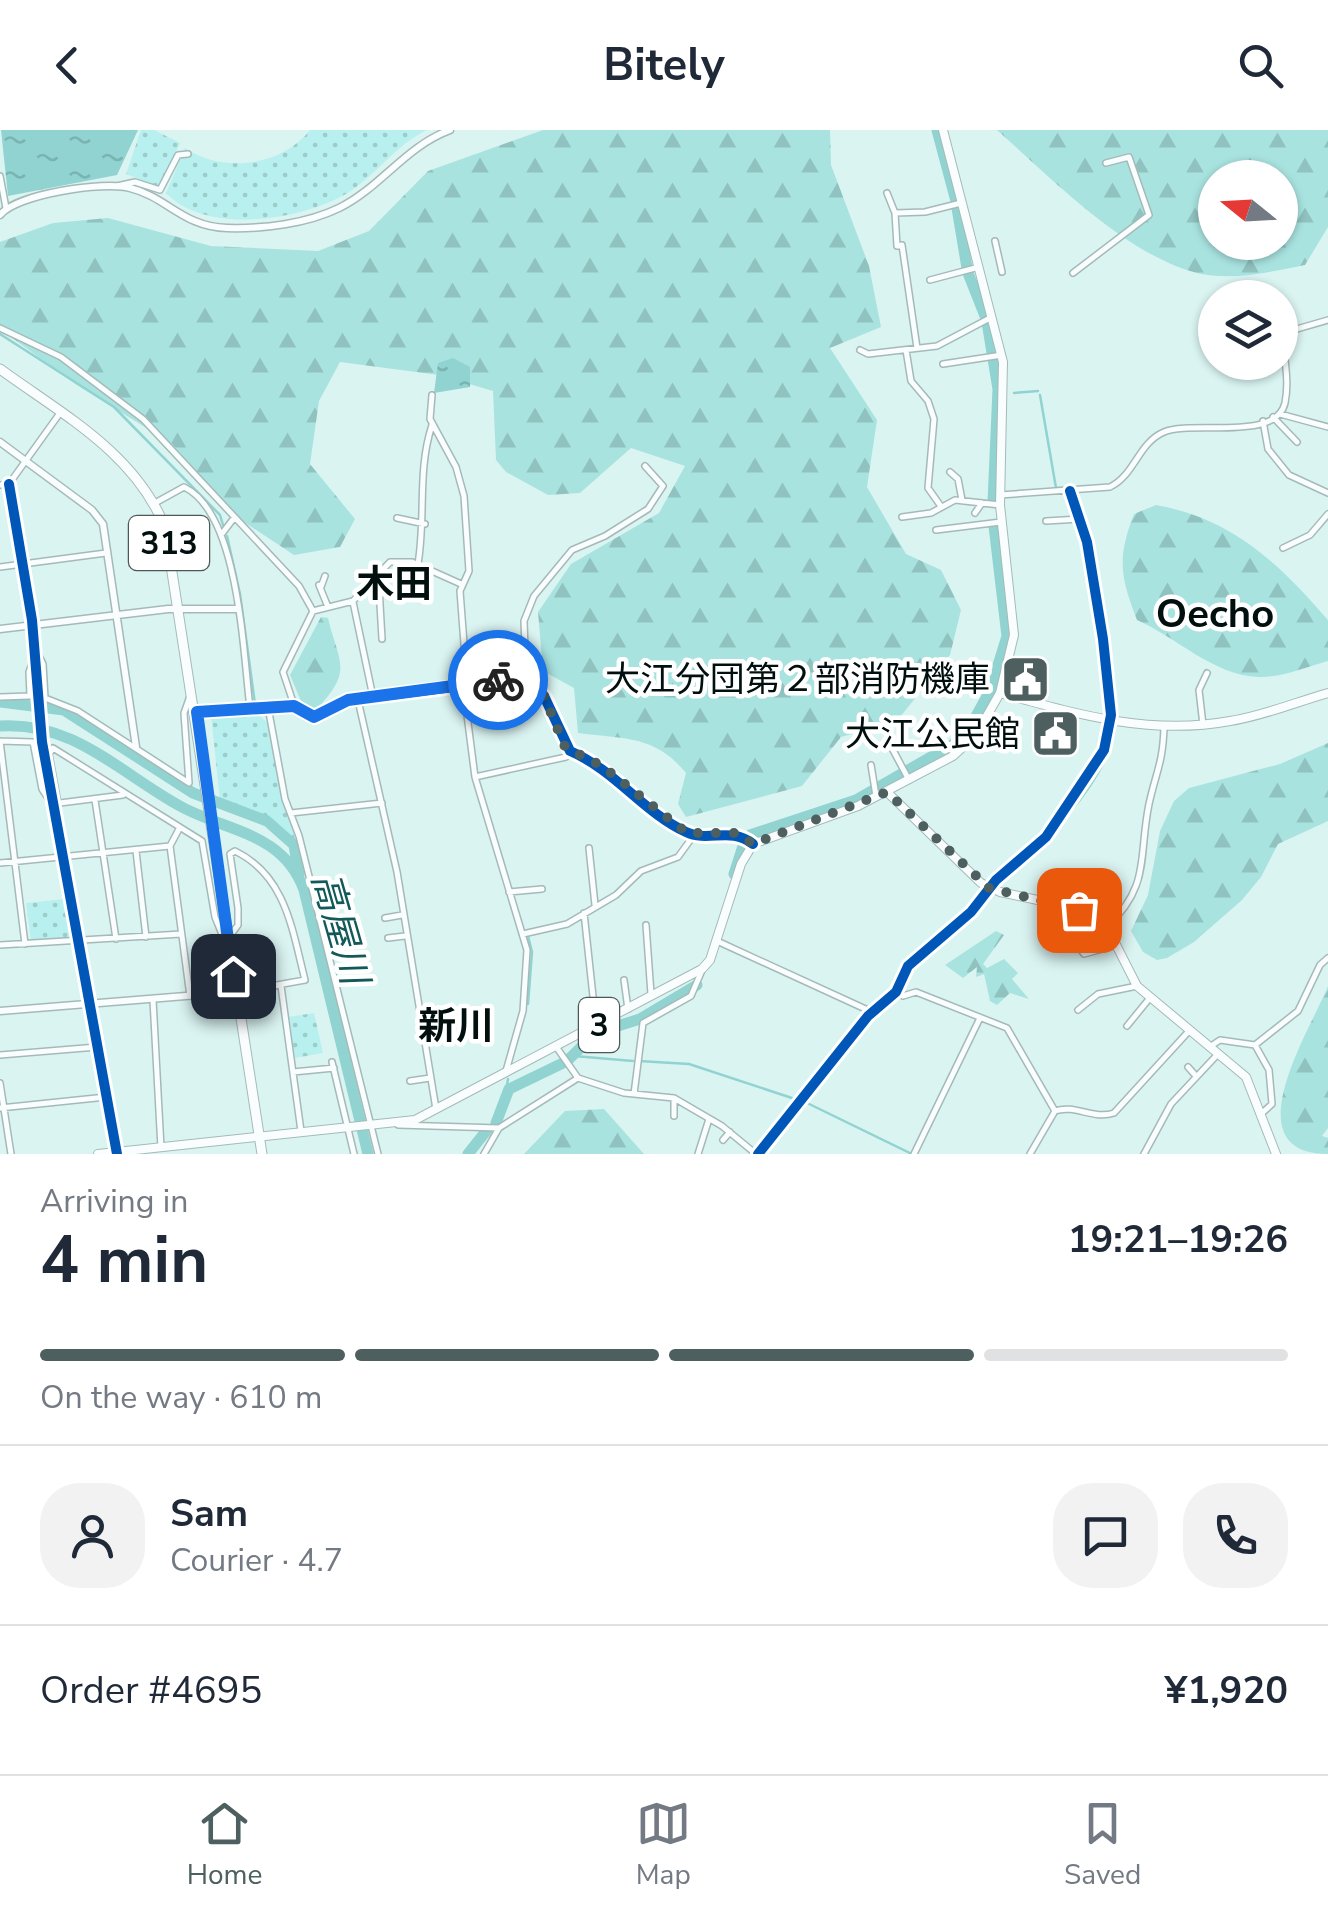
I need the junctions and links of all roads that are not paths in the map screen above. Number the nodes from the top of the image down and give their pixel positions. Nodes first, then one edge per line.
1 (450, 130) edge
2 (943, 130) edge
3 (188, 154) dead end
4 (1106, 163) dead end
5 (0, 176) edge
6 (117, 186) junction
7 (888, 193) dead end
8 (962, 203) junction
9 (6, 208) junction
10 (895, 212) junction
11 (0, 216) edge
12 (995, 240) dead end
13 (979, 268) junction
14 (1002, 272) dead end
15 (1072, 273) dead end
16 (930, 280) dead end
17 (993, 317) junction
18 (1328, 320) edge
19 (0, 328) edge
20 (1298, 328) edge
21 (918, 348) junction
22 (860, 350) dead end
23 (906, 350) junction
24 (997, 355) junction
25 (944, 364) dead end
26 (0, 369) edge
27 (1288, 380) edge
28 (432, 395) dead end
29 (60, 412) junction
30 (1277, 416) junction
31 (1262, 421) junction
32 (433, 424) junction
33 (1328, 427) edge
34 (0, 442) edge
35 (1297, 442) dead end
36 (26, 460) junction
37 (646, 466) dead end
38 (950, 472) dead end
39 (4, 485) edge
40 (1070, 491) junction
41 (1328, 493) edge
42 (962, 500) junction
43 (1000, 500) junction
44 (155, 502) junction
45 (982, 503) junction
46 (940, 505) junction
47 (975, 513) dead end
48 (1328, 514) edge
49 (902, 517) dead end
50 (235, 518) junction
51 (398, 518) dead end
52 (1080, 520) junction
53 (1046, 521) dead end
54 (1000, 522) junction
55 (424, 524) junction
56 (936, 530) dead end
57 (221, 536) junction
58 (1284, 548) dead end
59 (109, 553) junction
60 (24, 564) junction
61 (418, 564) junction
62 (0, 567) edge
63 (325, 576) dead end
64 (366, 584) junction
65 (461, 584) junction
66 (352, 601) junction
67 (328, 606) junction
68 (180, 608) junction
69 (237, 609) junction
70 (313, 611) junction
71 (118, 615) junction
72 (32, 626) junction
73 (0, 629) edge
74 (382, 639) dead end
75 (1207, 673) dead end
76 (526, 678) junction
77 (465, 684) junction
78 (194, 691) junction
79 (1000, 692) junction
80 (1328, 693) edge
81 (0, 696) edge
82 (374, 696) junction
83 (38, 697) junction
84 (358, 699) junction
85 (294, 706) junction
86 (268, 707) junction
87 (250, 708) junction
88 (197, 712) junction
89 (1111, 722) junction
90 (1203, 725) junction
91 (1164, 727) junction
92 (0, 741) edge
93 (136, 747) junction
94 (893, 750) dead end
95 (570, 752) junction
96 (871, 765) dead end
97 (907, 774) junction
98 (475, 777) junction
99 (875, 792) junction
100 (887, 792) junction
101 (124, 794) junction
102 (95, 800) junction
103 (382, 803) junction
104 (52, 804) junction
105 (291, 813) junction
106 (179, 830) junction
107 (694, 834) junction
108 (753, 844) junction
109 (170, 846) junction
110 (589, 848) dead end
111 (136, 850) junction
112 (104, 853) junction
113 (63, 857) junction
114 (16, 862) junction
115 (0, 863) edge
116 (989, 888) junction
117 (542, 889) dead end
118 (509, 892) junction
119 (1060, 905) junction
120 (595, 906) junction
121 (584, 913) junction
122 (402, 915) junction
123 (386, 918) dead end
124 (1083, 923) junction
125 (646, 925) dead end
126 (1107, 928) junction
127 (182, 934) junction
128 (523, 934) junction
129 (405, 936) junction
130 (146, 937) junction
131 (116, 938) junction
132 (229, 938) junction
133 (388, 938) dead end
134 (78, 941) junction
135 (717, 941) junction
136 (25, 944) junction
137 (0, 945) edge
138 (1118, 945) junction
139 (230, 951) junction
140 (1328, 958) edge
141 (267, 966) dead end
142 (704, 968) junction
143 (232, 970) junction
144 (624, 980) dead end
145 (281, 986) junction
146 (1137, 986) junction
147 (236, 992) junction
148 (898, 994) junction
149 (190, 996) junction
150 (652, 997) junction
151 (1149, 999) junction
152 (153, 1000) junction
153 (91, 1005) junction
154 (628, 1009) junction
155 (1078, 1010) dead end
156 (0, 1012) edge
157 (872, 1012) junction
158 (980, 1018) junction
159 (596, 1026) junction
160 (1127, 1026) dead end
161 (1190, 1030) junction
162 (1256, 1046) junction
163 (98, 1047) junction
164 (558, 1048) junction
165 (1215, 1049) junction
166 (0, 1055) edge
167 (1188, 1067) dead end
168 (293, 1072) junction
169 (506, 1074) junction
170 (1196, 1076) junction
171 (430, 1078) junction
172 (578, 1078) junction
173 (410, 1081) dead end
174 (0, 1083) edge
175 (634, 1094) junction
176 (107, 1097) junction
177 (674, 1098) junction
178 (2, 1107) edge
179 (436, 1109) junction
180 (1054, 1111) junction
181 (1261, 1114) junction
182 (674, 1116) dead end
183 (709, 1118) junction
184 (398, 1125) junction
185 (371, 1128) junction
186 (500, 1128) junction
187 (350, 1130) junction
188 (730, 1132) junction
189 (302, 1134) junction
190 (260, 1138) junction
191 (723, 1140) dead end
192 (161, 1148) junction
193 (203, 1149) edge
194 (116, 1153) edge
195 (10, 1154) edge
196 (98, 1154) edge
197 (262, 1154) edge
198 (354, 1154) edge
199 (378, 1154) edge
200 (484, 1154) edge
201 (698, 1154) edge
202 (757, 1154) edge
203 (914, 1154) edge
204 (1030, 1154) edge
205 (1144, 1154) edge
206 (1276, 1154) edge

1 - 6 street
2 - 8 main road
3 - 6 street
4 - 15 street
5 - 9 street
6 - 9 street
7 - 10 street
8 - 10 street
8 - 13 main road
9 - 11 street
10 - 21 street
12 - 14 street
13 - 16 street
13 - 17 main road
17 - 21 street
17 - 24 main road
18 - 20 street
19 - 50 street
21 - 23 street
22 - 23 street
23 - 46 street
24 - 25 street
24 - 43 main road
26 - 29 highway, 313
27 - 30 street
28 - 32 street
29 - 36 street
29 - 44 highway, 313
30 - 31 street
30 - 33 street
30 - 35 street
31 - 40 street
31 - 41 street
32 - 55 street
32 - 65 street
34 - 36 street
36 - 39 street
36 - 59 street
37 - 76 street
38 - 42 street
39 - 60 street
40 - 43 street
40 - 52 street
42 - 45 street
42 - 46 street
43 - 45 street
43 - 54 main road
44 - 57 street
44 - 68 highway, 313
45 - 47 street
46 - 49 street
48 - 58 street
50 - 57 street
50 - 70 street
51 - 55 street
52 - 53 street
52 - 89 street
54 - 56 street
54 - 79 main road
55 - 61 street
57 - 69 street
59 - 60 street
59 - 71 street
60 - 62 street
60 - 72 street
61 - 64 street
61 - 65 street
63 - 67 street
64 - 66 street
64 - 74 street
65 - 77 street
66 - 67 street
66 - 82 street
67 - 70 street
68 - 69 street
68 - 71 street
68 - 78 highway, 313
69 - 87 street
70 - 85 street
71 - 72 street
71 - 93 street
72 - 73 street
72 - 83 street
75 - 90 street
76 - 77 street
76 - 95 street
77 - 82 street
77 - 98 street
78 - 88 highway, 313
78 - 93 street
79 - 89 main road
79 - 97 main road
80 - 90 main road
81 - 83 street
82 - 84 street
83 - 93 street
83 - 104 street
84 - 85 street
84 - 103 street
85 - 86 street
86 - 87 street
86 - 105 street
87 - 88 street
88 - 132 highway, 313
89 - 91 main road
89 - 116 street
90 - 91 main road
91 - 126 street
92 - 104 street
92 - 114 street
94 - 97 street
95 - 98 street
95 - 107 street
96 - 99 street
97 - 100 main road
98 - 118 street
99 - 100 main road
99 - 108 main road
100 - 116 main road
101 - 102 street
101 - 104 street
101 - 106 street
102 - 104 street
102 - 112 street
103 - 105 street
103 - 122 street
104 - 113 street
105 - 185 street
106 - 109 street
106 - 139 street
107 - 108 street
107 - 120 street
108 - 135 main road
109 - 111 street
109 - 127 street
110 - 120 street
111 - 112 street
111 - 130 street
112 - 113 street
112 - 131 street
113 - 114 street
113 - 134 street
114 - 115 street
114 - 136 street
116 - 119 main road
116 - 148 street
117 - 118 street
118 - 128 street
119 - 124 street
119 - 126 main road
120 - 121 street
121 - 128 street
121 - 159 street
122 - 123 street
122 - 129 street
124 - 126 street
124 - 138 street
125 - 150 street
126 - 138 main road
127 - 130 street
127 - 149 street
128 - 169 street
129 - 133 street
129 - 171 street
130 - 131 street
131 - 134 street
132 - 139 highway, 313
132 - 145 street
134 - 136 street
134 - 153 street
135 - 142 main road
135 - 157 street
136 - 137 street
138 - 146 main road
139 - 143 highway, 313
140 - 162 street
141 - 143 street
142 - 150 main road, 3
142 - 175 street
143 - 147 highway, 313
144 - 154 street
145 - 147 street
145 - 168 street
146 - 151 main road
146 - 155 street
147 - 149 street
147 - 190 highway, 313
148 - 157 street
148 - 158 street
149 - 152 street
150 - 154 main road, 3
151 - 160 street
151 - 161 main road
152 - 153 street
152 - 192 street
153 - 156 street
153 - 163 street
154 - 159 main road, 3
157 - 202 street
158 - 180 street
158 - 203 street
159 - 164 main road, 3
161 - 165 main road
161 - 180 street
162 - 165 street
162 - 181 street
163 - 166 street
163 - 176 street
164 - 169 main road, 3
164 - 172 street
165 - 170 street
165 - 181 main road
167 - 170 street
168 - 187 street
168 - 189 street
169 - 179 main road, 3
170 - 205 street
171 - 173 street
171 - 179 street
172 - 175 street
172 - 186 street
174 - 178 street
175 - 177 street
176 - 178 street
176 - 194 street
177 - 182 street
177 - 183 street
178 - 195 street
179 - 184 main road, 3
180 - 204 street
181 - 206 main road
183 - 188 street
183 - 201 street
184 - 185 main road, 3
184 - 186 street
185 - 187 main road, 3
185 - 199 street
186 - 200 street
187 - 189 main road, 3
187 - 198 street
188 - 191 street
188 - 202 street
189 - 190 main road, 3
190 - 193 main road, 3
190 - 197 highway, 313
192 - 193 main road, 3
192 - 194 main road, 3
194 - 196 main road, 3

